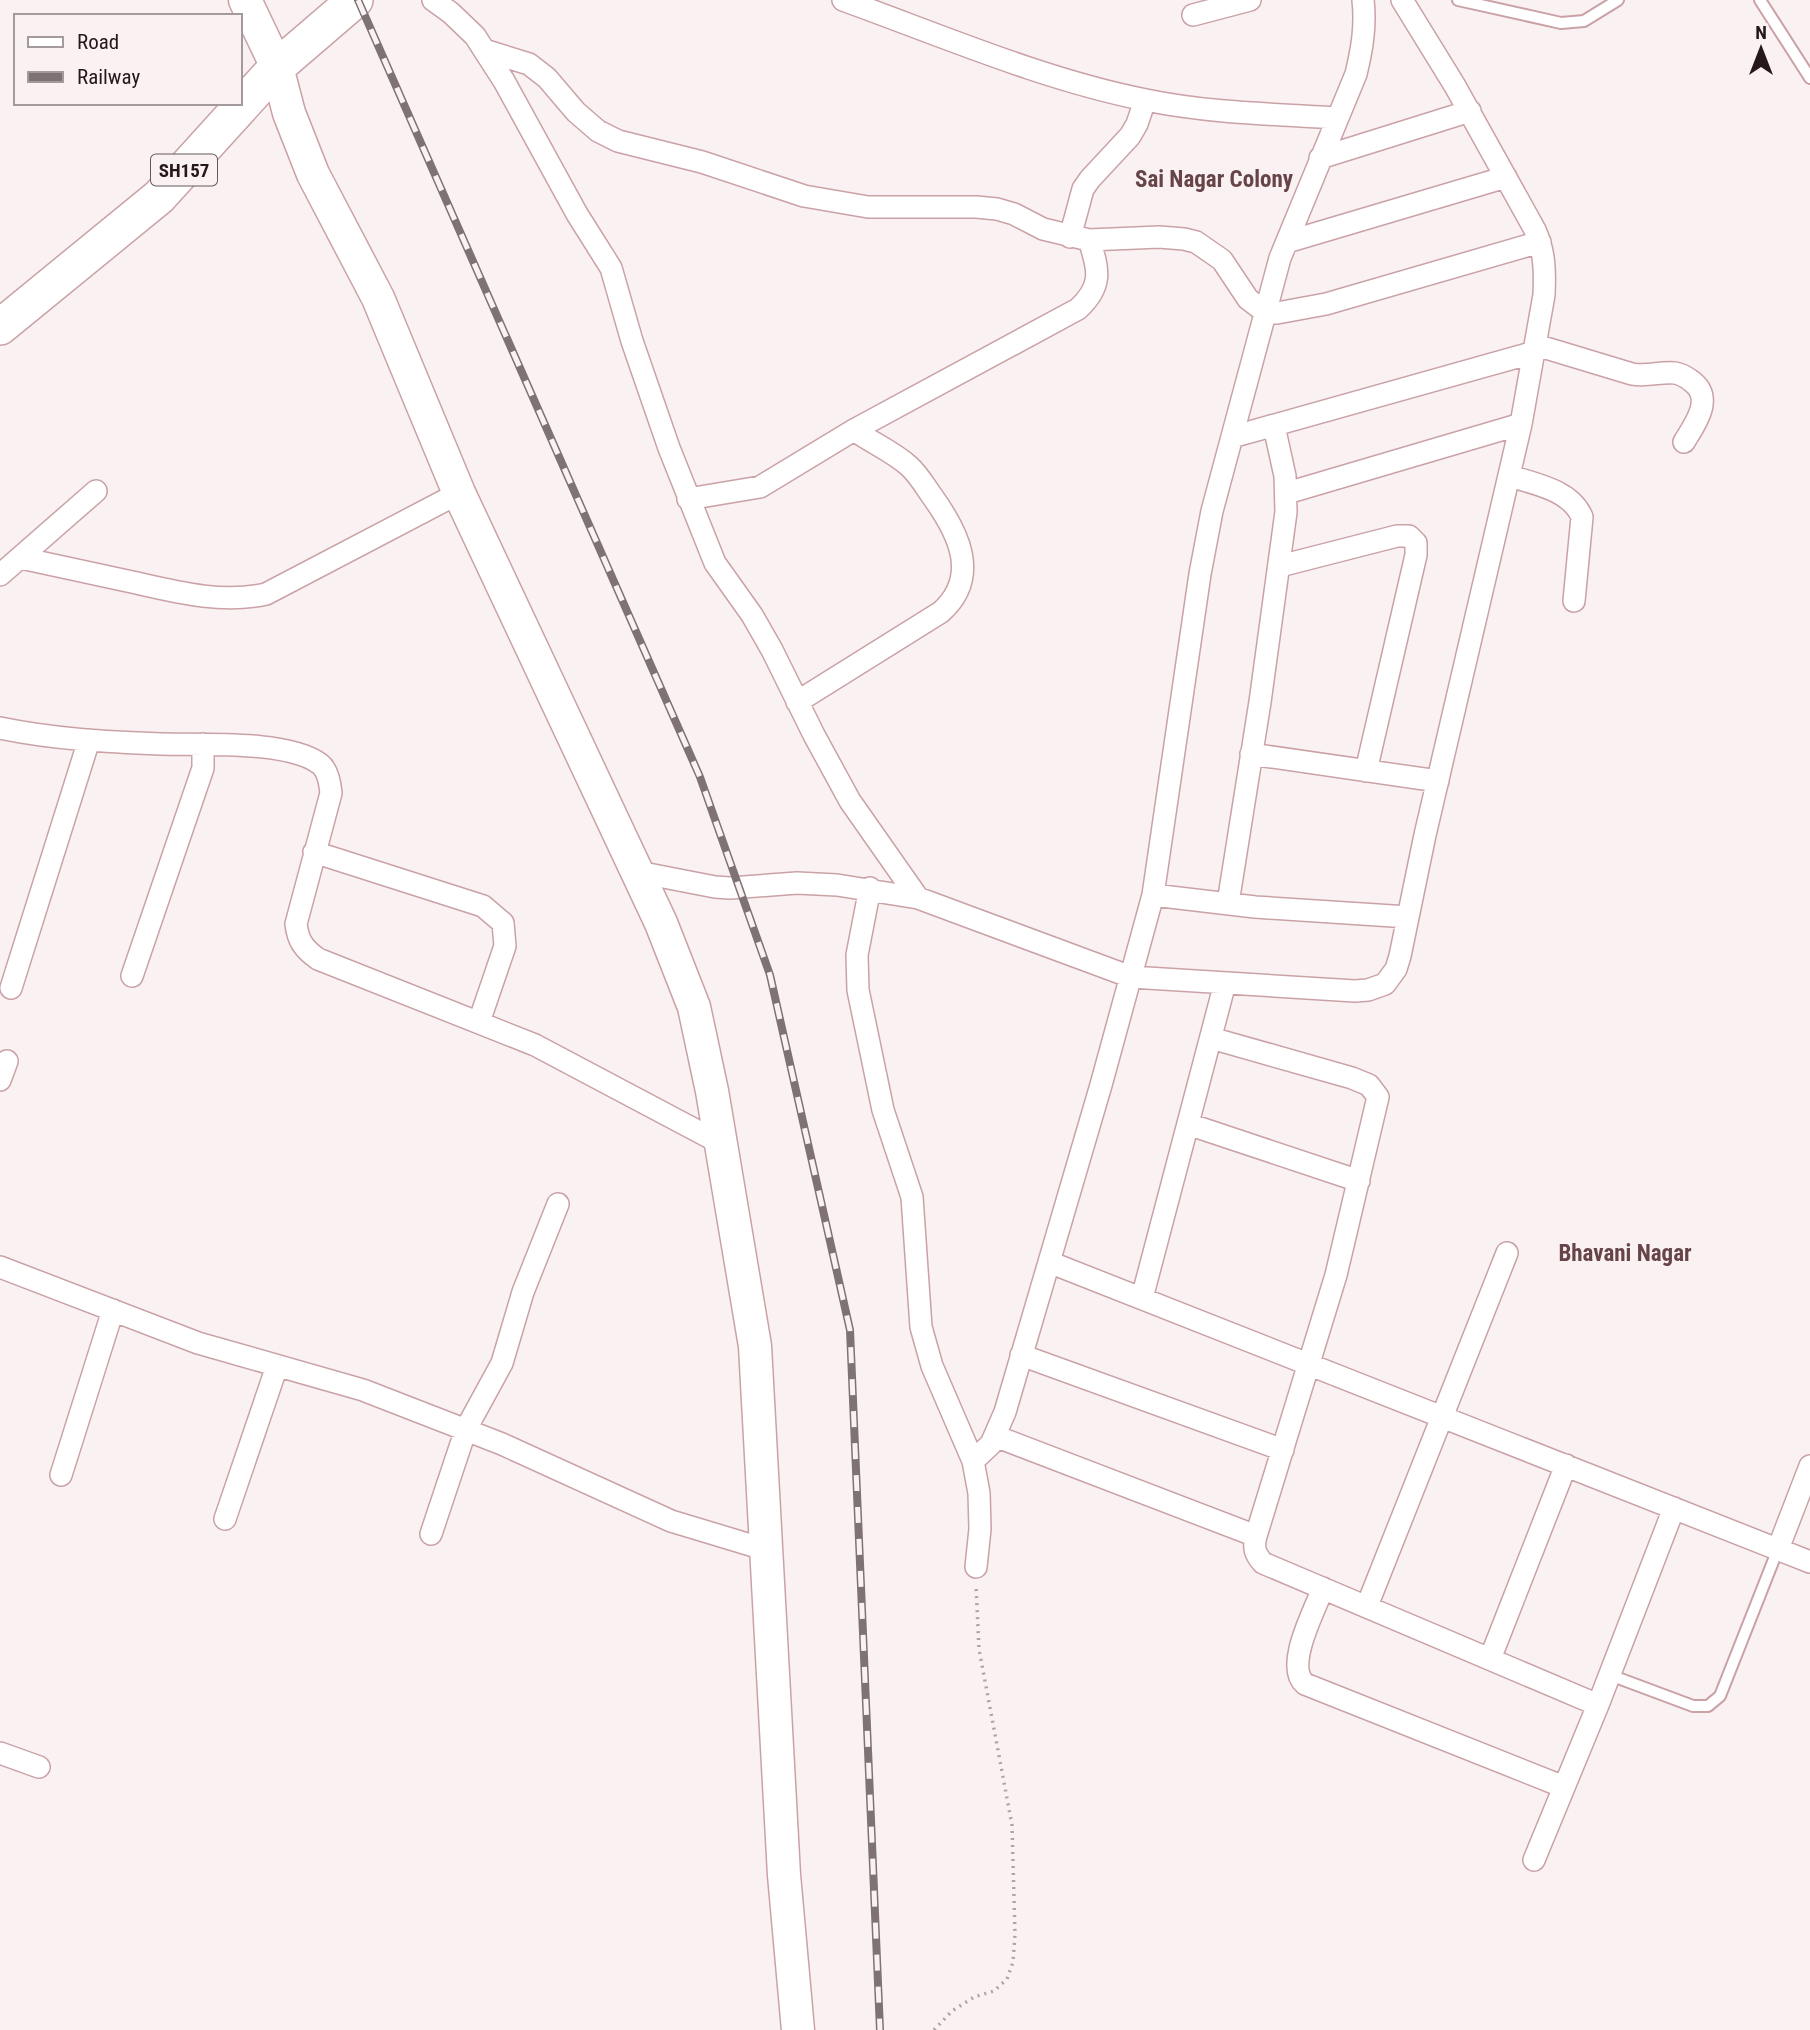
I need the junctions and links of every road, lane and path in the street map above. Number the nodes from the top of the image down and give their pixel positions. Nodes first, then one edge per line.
1 (245, 0) edge
2 (355, 0) edge
3 (433, 0) edge
4 (843, 0) edge
5 (1250, 0) edge
6 (1363, 0) edge
7 (1402, 0) edge
8 (1458, 0) edge
9 (1618, 0) edge
10 (1760, 0) edge
11 (1193, 15) dead end
12 (484, 50) junction
13 (277, 67) junction
14 (1810, 78) edge
15 (1145, 100) junction
16 (1470, 111) junction
17 (1336, 118) junction
18 (1320, 158) junction
19 (1506, 177) junction
20 (1079, 239) junction
21 (1287, 242) junction
22 (1540, 242) junction
23 (1265, 312) junction
24 (5, 314) edge
25 (1535, 349) junction
26 (1521, 424) junction
27 (1274, 425) junction
28 (855, 430) junction
29 (1232, 437) junction
30 (1684, 442) dead end
31 (1510, 476) junction
32 (96, 491) dead end
33 (459, 493) junction
34 (1287, 493) junction
35 (688, 499) junction
36 (21, 558) junction
37 (1280, 566) junction
38 (0, 575) edge
39 (1574, 601) dead end
40 (797, 702) junction
41 (0, 728) edge
42 (89, 740) junction
43 (203, 744) junction
44 (1251, 754) junction
45 (1366, 771) junction
46 (1438, 781) junction
47 (314, 852) junction
48 (638, 872) junction
49 (870, 888) junction
50 (1153, 895) junction
51 (918, 898) junction
52 (1228, 904) junction
53 (1408, 916) junction
54 (132, 976) dead end
55 (1131, 977) junction
56 (1226, 983) junction
57 (11, 988) dead end
58 (479, 1022) junction
59 (1210, 1038) junction
60 (1188, 1124) junction
61 (720, 1143) junction
62 (1359, 1181) junction
63 (558, 1204) dead end
64 (1507, 1253) dead end
65 (1049, 1262) junction
66 (0, 1267) edge
67 (1142, 1298) junction
68 (113, 1310) junction
69 (1021, 1355) junction
70 (1310, 1363) junction
71 (278, 1366) junction
72 (1443, 1416) junction
73 (466, 1429) junction
74 (995, 1436) junction
75 (1283, 1450) junction
76 (972, 1461) junction
77 (1566, 1465) junction
78 (1810, 1466) edge
79 (61, 1475) dead end
80 (1674, 1508) junction
81 (225, 1519) dead end
82 (431, 1534) dead end
83 (1256, 1536) junction
84 (1778, 1549) junction
85 (767, 1550) junction
86 (1810, 1562) edge
87 (976, 1567) joint
88 (1323, 1588) junction
89 (1367, 1606) junction
90 (1490, 1659) junction
91 (1610, 1675) junction
92 (1598, 1705) junction
93 (0, 1753) edge
94 (39, 1767) dead end
95 (1564, 1787) junction
96 (1534, 1860) dead end
97 (798, 2030) edge
98 (934, 2030) edge

1 - 13 street
2 - 13 main road, SH157
3 - 12 street
4 - 15 street
5 - 11 street
6 - 17 street
7 - 16 street
8 - 9 lane
10 - 14 lane
12 - 20 street
12 - 35 street
13 - 24 main road, SH157
13 - 33 street
15 - 17 street
15 - 20 street
16 - 18 street
16 - 19 street
17 - 18 street
18 - 21 street
19 - 21 street
19 - 22 street
20 - 23 street
20 - 28 street
21 - 23 street
22 - 23 street
22 - 25 street
23 - 29 street
25 - 26 street
25 - 27 street
25 - 30 street
26 - 31 street
26 - 34 street
27 - 29 street
27 - 34 street
28 - 35 street
28 - 40 street
29 - 50 street
31 - 39 street
31 - 46 street
32 - 36 street
33 - 36 street
33 - 48 street
34 - 37 street
35 - 40 street
36 - 38 street
37 - 44 street
37 - 45 street
40 - 51 street
41 - 42 street
42 - 43 street
42 - 57 street
43 - 47 street
43 - 54 street
44 - 45 street
44 - 52 street
45 - 46 street
46 - 53 street
47 - 58 street
47 - 58 street
48 - 49 street
48 - 61 street
49 - 51 street
49 - 76 street
50 - 52 street
50 - 55 street
51 - 55 street
52 - 53 street
53 - 56 street
55 - 56 street
55 - 65 street
56 - 59 street
58 - 61 street
59 - 60 street
59 - 62 street
60 - 62 street
60 - 67 street
61 - 85 street
62 - 70 street
63 - 73 street
64 - 72 street
65 - 67 street
65 - 69 street
66 - 68 street
67 - 70 street
68 - 71 street
68 - 79 street
69 - 74 street
69 - 75 street
70 - 72 street
70 - 75 street
71 - 73 street
71 - 81 street
72 - 77 street
72 - 89 street
73 - 82 street
73 - 85 street
74 - 76 street
74 - 83 street
75 - 83 street
76 - 87 street
77 - 80 street
77 - 90 street
78 - 84 street
80 - 84 street
80 - 91 street
83 - 88 street
84 - 86 street
84 - 91 lane
85 - 97 street
87 - 98 path
88 - 89 street
88 - 95 street
89 - 90 street
90 - 92 street
91 - 92 street
92 - 95 street
93 - 94 street
95 - 96 street

